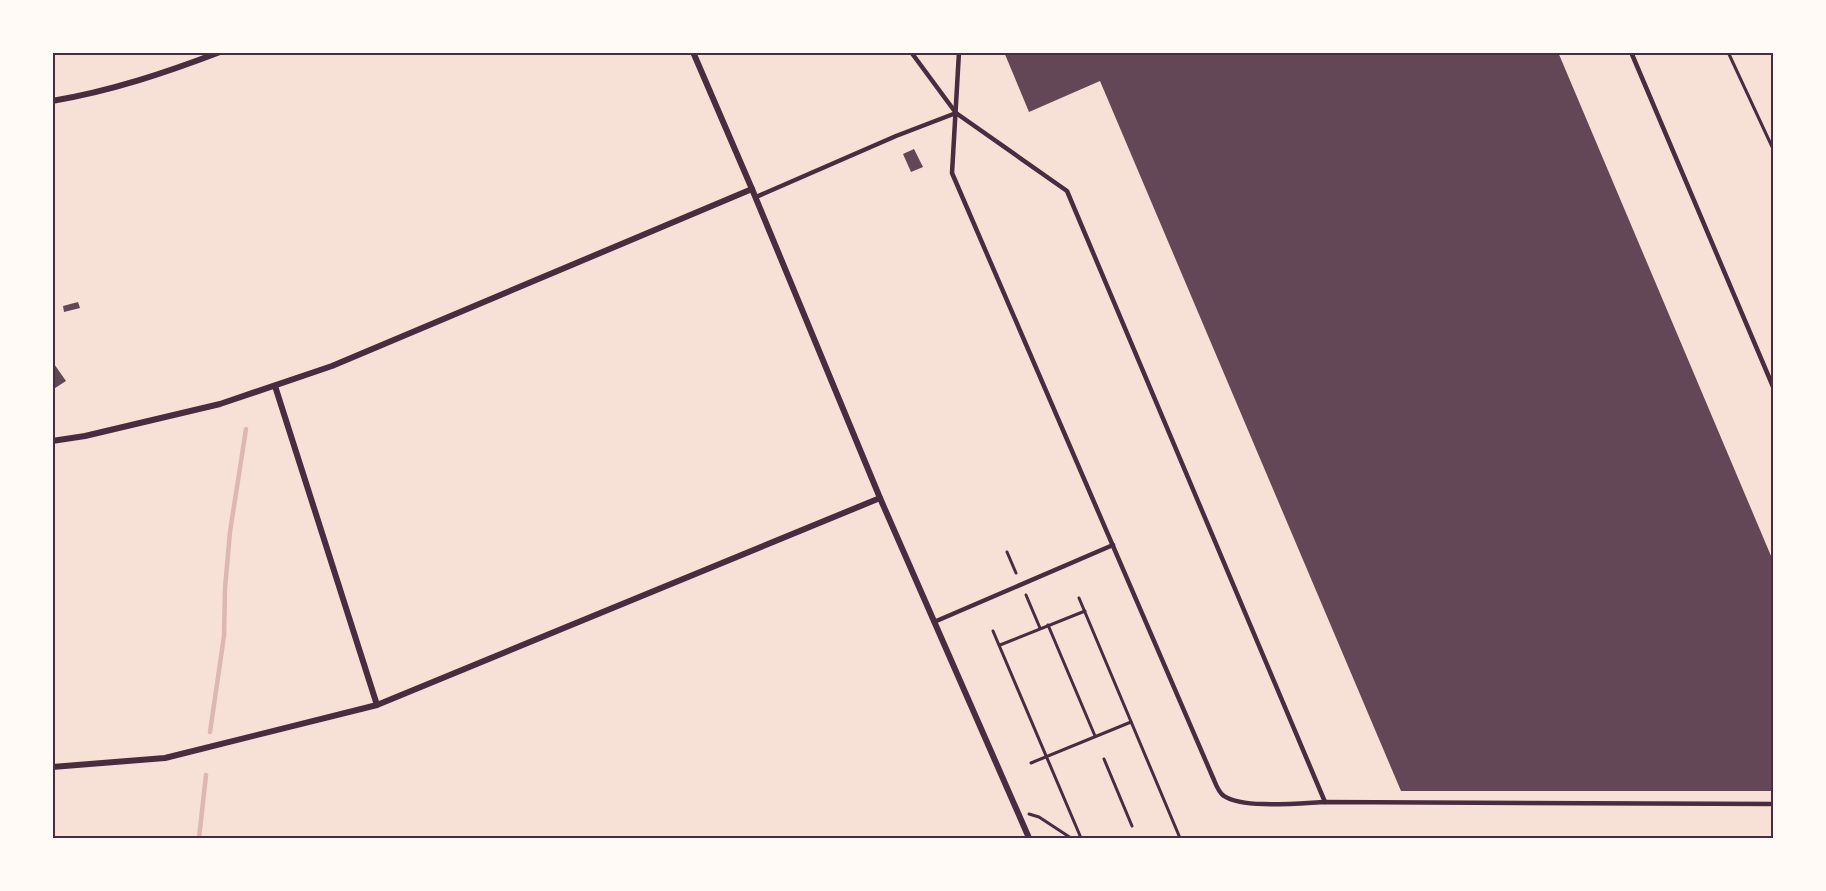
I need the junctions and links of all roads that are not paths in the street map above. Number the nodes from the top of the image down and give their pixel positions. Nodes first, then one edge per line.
1 (220, 52) edge
2 (693, 52) edge
3 (911, 52) edge
4 (959, 52) edge
5 (1631, 52) edge
6 (52, 101) edge
7 (956, 113) junction
8 (753, 189) junction
9 (756, 196) junction
10 (275, 386) junction
11 (1773, 389) edge
12 (52, 441) edge
13 (880, 498) junction
14 (1113, 545) junction
15 (934, 622) junction
16 (377, 705) junction
17 (52, 767) edge
18 (1325, 802) junction
19 (1773, 804) edge
20 (1029, 838) edge

1 - 6 street
2 - 8 street
3 - 7 lane
4 - 7 lane
5 - 11 lane
7 - 9 lane
7 - 14 lane
7 - 18 lane
8 - 9 street
8 - 10 street
9 - 13 street
10 - 12 street
10 - 16 street
13 - 15 street
13 - 16 street
14 - 15 lane
14 - 18 lane
15 - 20 street
16 - 17 street
18 - 19 lane

